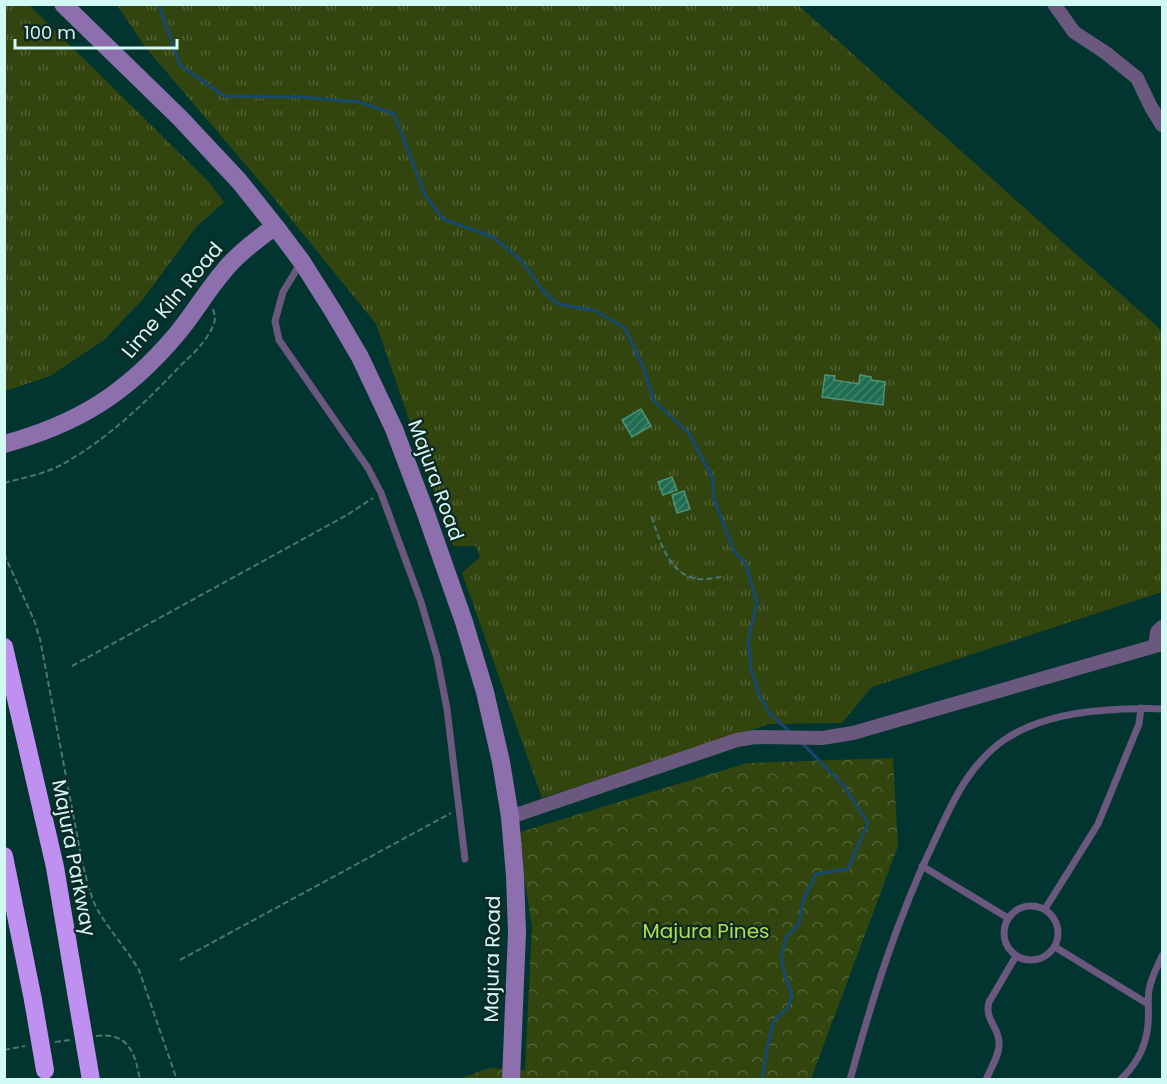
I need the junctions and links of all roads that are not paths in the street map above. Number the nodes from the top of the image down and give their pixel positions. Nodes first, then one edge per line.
1 (63, 4) edge
2 (1054, 4) edge
3 (1162, 125) edge
4 (274, 226) junction
5 (302, 262) junction
6 (4, 444) edge
7 (1162, 627) edge
8 (1159, 645) edge
9 (4, 647) edge
10 (1141, 708) junction
11 (1162, 709) edge
12 (510, 817) junction
13 (4, 856) edge
14 (465, 859) dead end
15 (922, 866) junction
16 (1045, 909) junction
17 (1008, 918) junction
18 (1055, 947) junction
19 (1016, 956) junction
20 (1162, 956) edge
21 (1148, 1004) junction
22 (46, 1075) edge
23 (91, 1080) edge
24 (511, 1080) edge
25 (850, 1080) edge
26 (986, 1080) edge
27 (1120, 1080) edge

1 - 4 street, Majura Road
2 - 3 street
4 - 5 street, Majura Road
4 - 6 street, Lime Kiln Road
5 - 12 street, Majura Road
5 - 14 lane
7 - 8 street
8 - 12 street
9 - 23 highway, Majura Parkway, bridge
10 - 11 lane
10 - 15 lane
10 - 16 lane
12 - 24 street, Majura Road
13 - 22 highway, bridge
15 - 17 lane
15 - 25 lane
16 - 17 lane
16 - 18 lane
17 - 19 lane
18 - 19 lane
18 - 21 lane
19 - 26 lane
20 - 21 lane
21 - 27 lane

